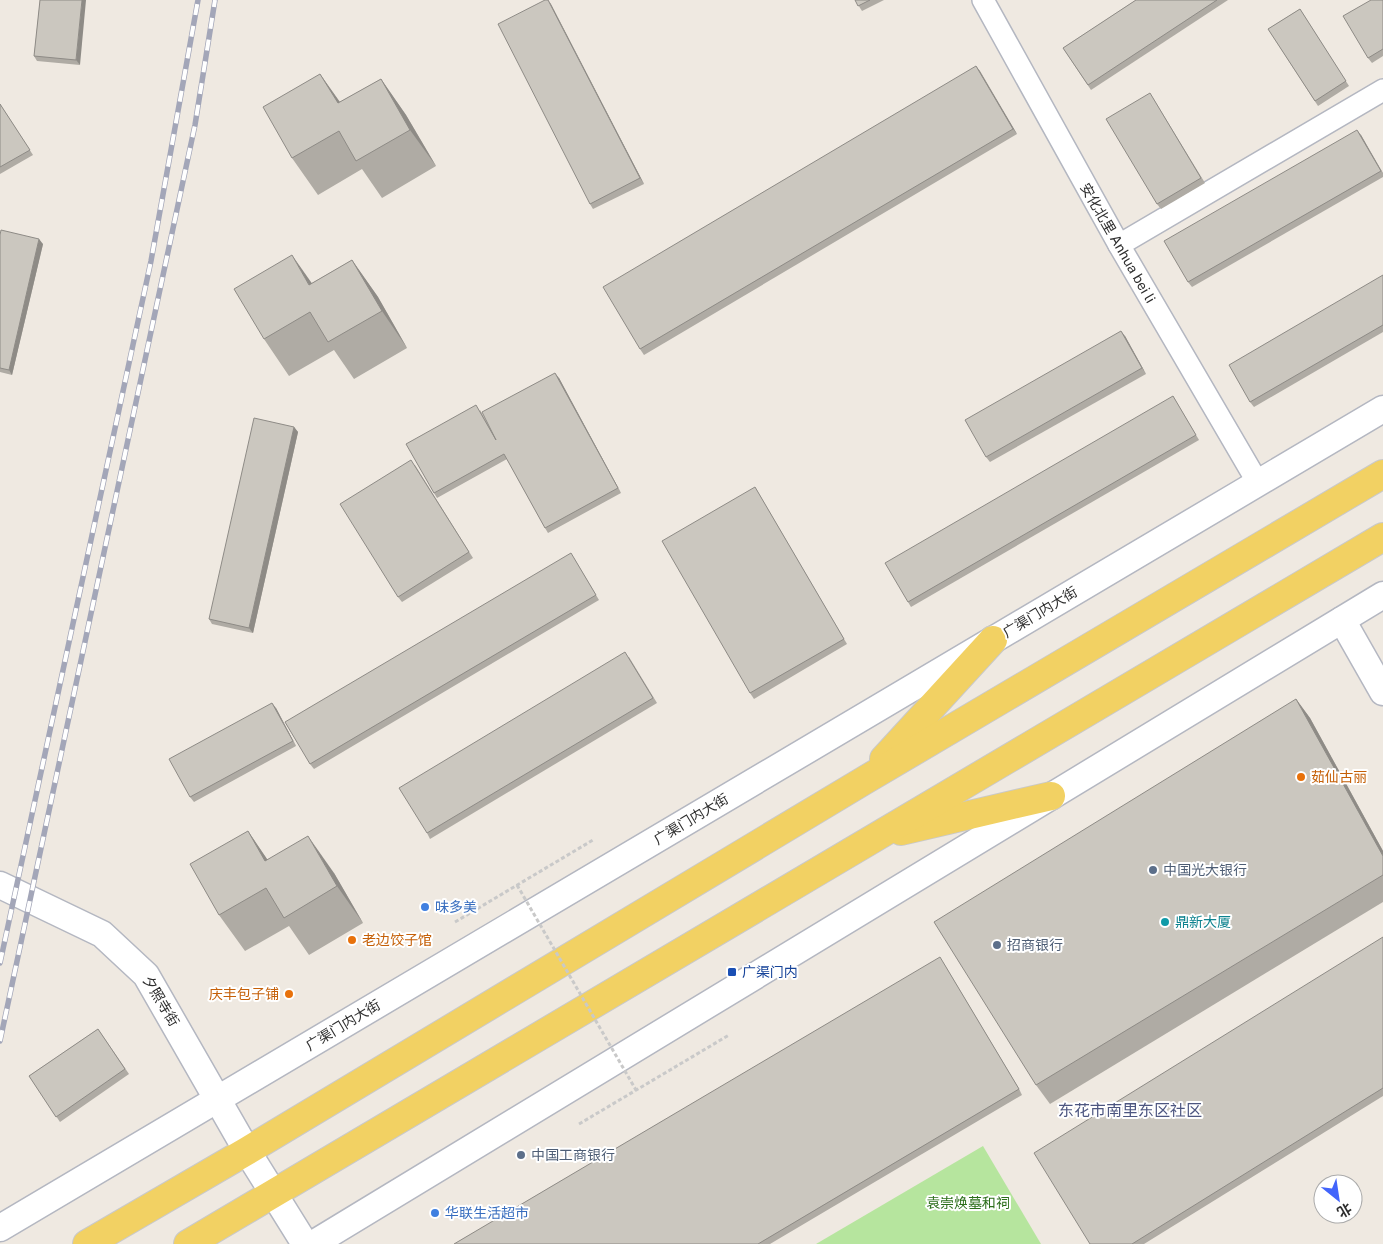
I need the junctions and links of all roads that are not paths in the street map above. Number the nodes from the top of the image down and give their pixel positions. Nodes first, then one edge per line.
1 (983, 0) edge
2 (1380, 99) edge
3 (1119, 245) junction
4 (1383, 409) edge
5 (1383, 474) edge
6 (1258, 483) junction
7 (1383, 537) edge
8 (1383, 595) edge
9 (1342, 620) junction
10 (993, 640) junction
11 (1383, 692) edge
12 (865, 780) junction
13 (1051, 796) junction
14 (876, 837) junction
15 (0, 886) edge
16 (218, 1099) junction
17 (248, 1150) junction
18 (274, 1195) junction
19 (0, 1228) edge
20 (88, 1244) edge
21 (188, 1244) edge
22 (305, 1244) edge
23 (313, 1244) edge

1 - 3 street, 安化北里 Anhua bei li
2 - 3 street
3 - 6 street, 安化北里 Anhua bei li
4 - 6 street, 广渠门内大街
5 - 12 main road
6 - 10 street, 广渠门内大街
7 - 14 main road
8 - 9 street
9 - 11 street
9 - 13 street
10 - 12 main road
10 - 16 street, 广渠门内大街
12 - 17 main road
13 - 14 main road
13 - 23 street
14 - 18 main road
15 - 16 street, 夕照寺街
16 - 17 street, 夕照寺街
16 - 19 street, 广渠门内大街
17 - 18 street, 夕照寺街
17 - 20 main road
18 - 21 main road
18 - 22 street, 夕照寺街

